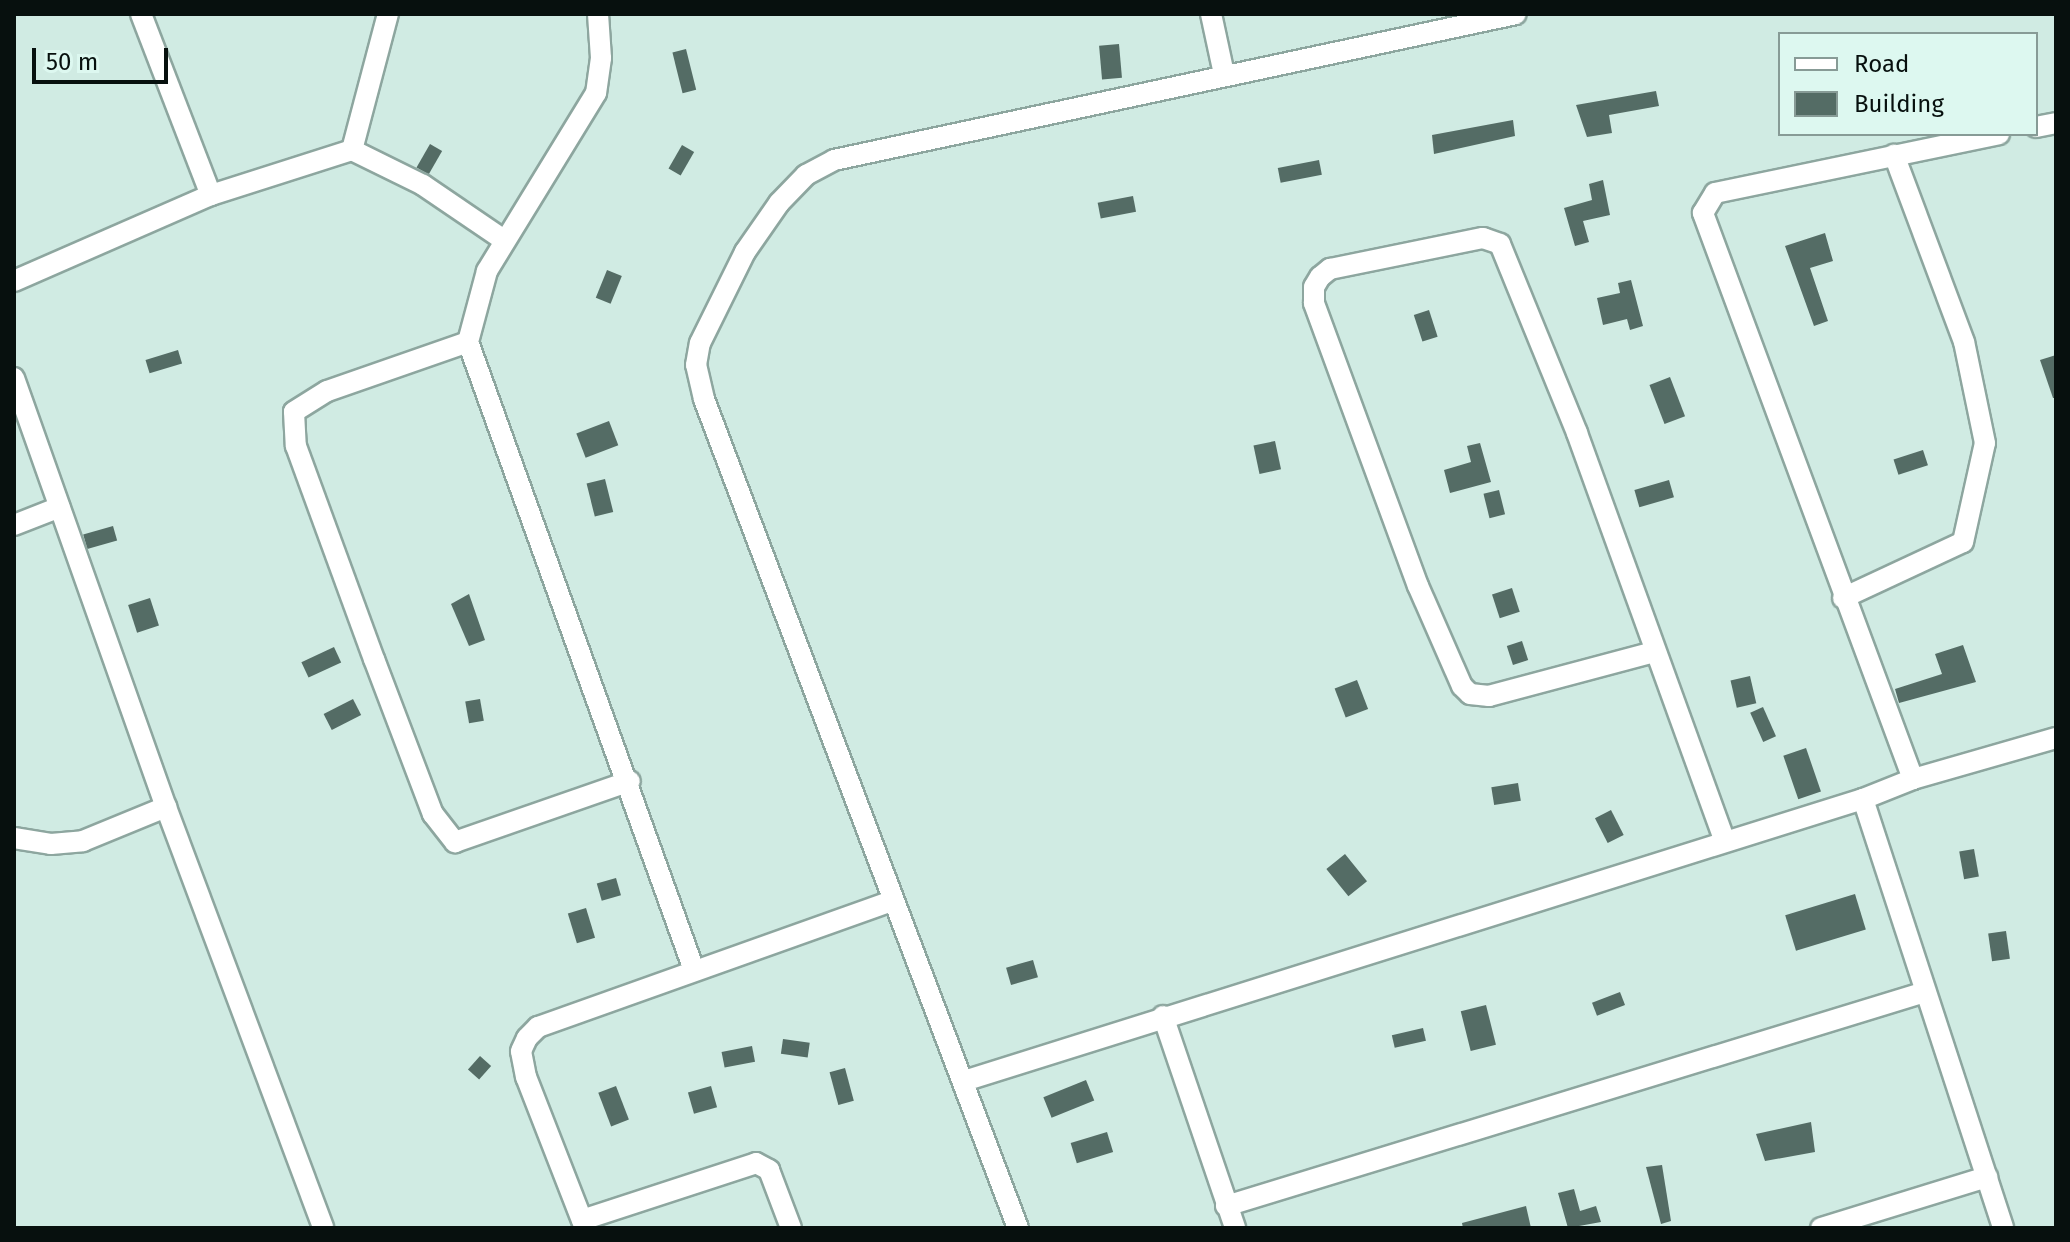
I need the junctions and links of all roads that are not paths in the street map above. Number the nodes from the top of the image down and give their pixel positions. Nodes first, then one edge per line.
1 (141, 14) edge
2 (388, 14) edge
3 (598, 14) edge
4 (1211, 14) edge
5 (1516, 14) edge
6 (1224, 74) junction
7 (1989, 136) edge
8 (352, 150) junction
9 (1894, 155) junction
10 (211, 195) junction
11 (504, 240) junction
12 (14, 281) edge
13 (468, 342) junction
14 (14, 378) edge
15 (60, 507) junction
16 (14, 525) edge
17 (1843, 598) junction
18 (1654, 652) junction
19 (2056, 738) edge
20 (1913, 779) junction
21 (630, 781) junction
22 (1863, 799) junction
23 (166, 807) junction
24 (14, 838) edge
25 (1725, 841) junction
26 (891, 901) junction
27 (694, 970) junction
28 (1925, 992) junction
29 (1163, 1016) junction
30 (964, 1081) junction
31 (1987, 1177) junction
32 (1226, 1206) junction
33 (583, 1224) edge
34 (323, 1228) edge
35 (791, 1228) edge
36 (1018, 1228) edge
37 (1235, 1228) edge
38 (1821, 1228) edge
39 (2003, 1228) edge

1 - 10 street
2 - 8 street
3 - 11 street
4 - 6 street
5 - 6 street
6 - 26 street
7 - 9 street
8 - 10 street
8 - 11 street
9 - 17 street
9 - 17 street
10 - 12 street
11 - 13 street
13 - 21 street
13 - 21 street
14 - 15 street
15 - 16 street
15 - 23 street
17 - 20 street
18 - 18 street
18 - 25 street
19 - 20 street
20 - 22 street
21 - 27 street
22 - 25 street
22 - 28 street
23 - 24 street
23 - 34 street
25 - 29 street
26 - 27 street
26 - 30 street
27 - 33 street
28 - 31 street
28 - 32 street
29 - 30 street
29 - 32 street
30 - 36 street
31 - 38 street
31 - 39 street
32 - 37 street
33 - 35 street

